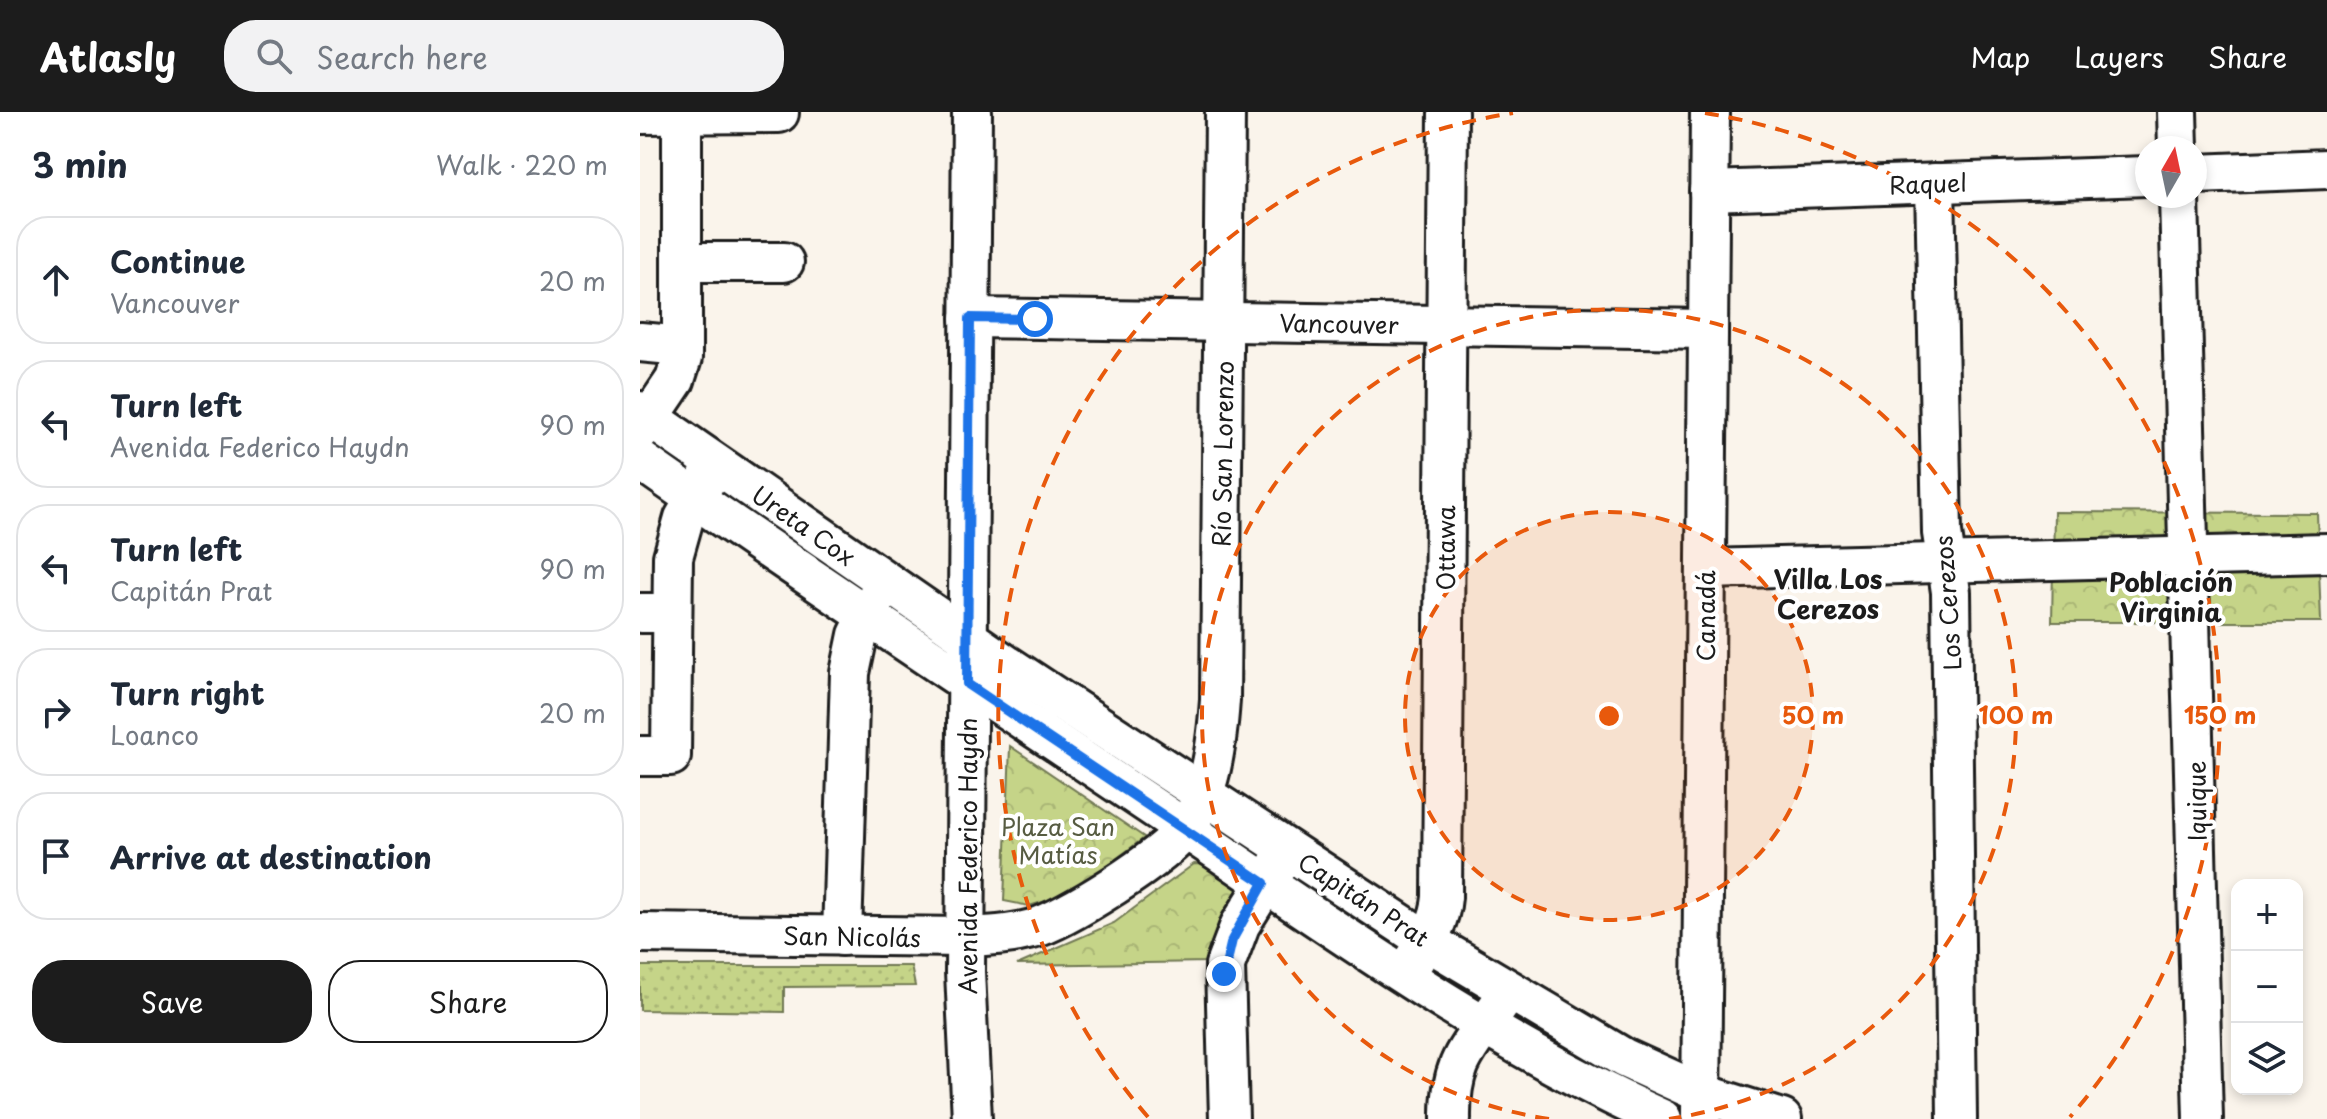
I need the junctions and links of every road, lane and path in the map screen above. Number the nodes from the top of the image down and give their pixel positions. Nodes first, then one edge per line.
1 (972, 112) edge
2 (1225, 112) edge
3 (1448, 112) edge
4 (1710, 112) edge
5 (2177, 112) edge
6 (682, 113) edge
7 (779, 113) edge
8 (640, 114) edge
9 (2178, 136) edge
10 (2327, 169) edge
11 (2207, 174) edge
12 (2135, 176) edge
13 (1935, 183) junction
14 (1709, 191) junction
15 (2179, 208) edge
16 (682, 262) junction
17 (784, 262) dead end
18 (970, 318) junction
19 (1224, 322) junction
20 (1447, 325) junction
21 (1708, 329) junction
22 (640, 342) edge
23 (682, 346) junction
24 (643, 420) edge
25 (640, 460) edge
26 (716, 464) junction
27 (694, 498) junction
28 (2327, 553) edge
29 (2190, 556) junction
30 (1947, 563) junction
31 (1706, 569) junction
32 (885, 582) junction
33 (656, 613) edge
34 (866, 616) junction
35 (968, 639) junction
36 (967, 684) junction
37 (655, 756) edge
38 (1203, 794) junction
39 (1186, 829) junction
40 (1288, 849) junction
41 (1264, 883) junction
42 (640, 933) edge
43 (842, 936) junction
44 (965, 937) junction
45 (1427, 941) junction
46 (1405, 974) junction
47 (1509, 992) junction
48 (1485, 1026) junction
49 (1701, 1106) edge
50 (972, 1119) edge
51 (1229, 1119) edge
52 (1451, 1119) edge
53 (1662, 1119) edge
54 (1782, 1119) edge
55 (1957, 1119) edge
56 (2203, 1119) edge

1 - 18 street, Avenida Federico Haydn
2 - 19 street, Río San Lorenzo
3 - 20 street, Ottawa
4 - 14 street, Canadá
5 - 9 street
6 - 7 street
6 - 8 street
6 - 16 street
10 - 11 street
12 - 13 street, Raquel
13 - 14 street, Raquel
13 - 30 street, Los Cerezos
14 - 21 street, Canadá
15 - 29 street, Iquique
16 - 17 street
16 - 23 street
18 - 19 street, Vancouver
18 - 35 street, Avenida Federico Haydn
19 - 20 street, Vancouver
19 - 38 street, Río San Lorenzo
20 - 21 street, Vancouver
20 - 45 street, Ottawa
21 - 31 street, Canadá
22 - 23 street
23 - 24 street
24 - 26 street, Ureta Cox
25 - 27 street, Ureta Cox
26 - 27 street
26 - 32 street, Ureta Cox
27 - 33 street
27 - 34 street, Ureta Cox
28 - 29 street
29 - 30 street
29 - 56 street, Iquique
30 - 31 street
30 - 55 street, Los Cerezos
31 - 49 street, Canadá
32 - 34 street
32 - 35 street, Ureta Cox
33 - 37 street
34 - 36 street, Ureta Cox
34 - 43 street
35 - 36 street, Avenida Federico Haydn
35 - 38 street, Capitán Prat
36 - 39 street, Capitán Prat
36 - 44 street, Avenida Federico Haydn
38 - 39 street, San Nicolás
38 - 40 street, Capitán Prat
39 - 41 street, Capitán Prat
39 - 44 street, San Nicolás
40 - 41 street
40 - 45 street, Capitán Prat
41 - 46 street, Capitán Prat
41 - 51 street
42 - 43 street, San Nicolás
43 - 44 street, San Nicolás
44 - 50 street, Avenida Federico Haydn
45 - 46 street, Ottawa
45 - 47 street, Capitán Prat
46 - 48 street, Capitán Prat
47 - 48 street
47 - 49 street, Capitán Prat
48 - 52 street
48 - 53 street, Capitán Prat
49 - 54 street, Capitán Prat

